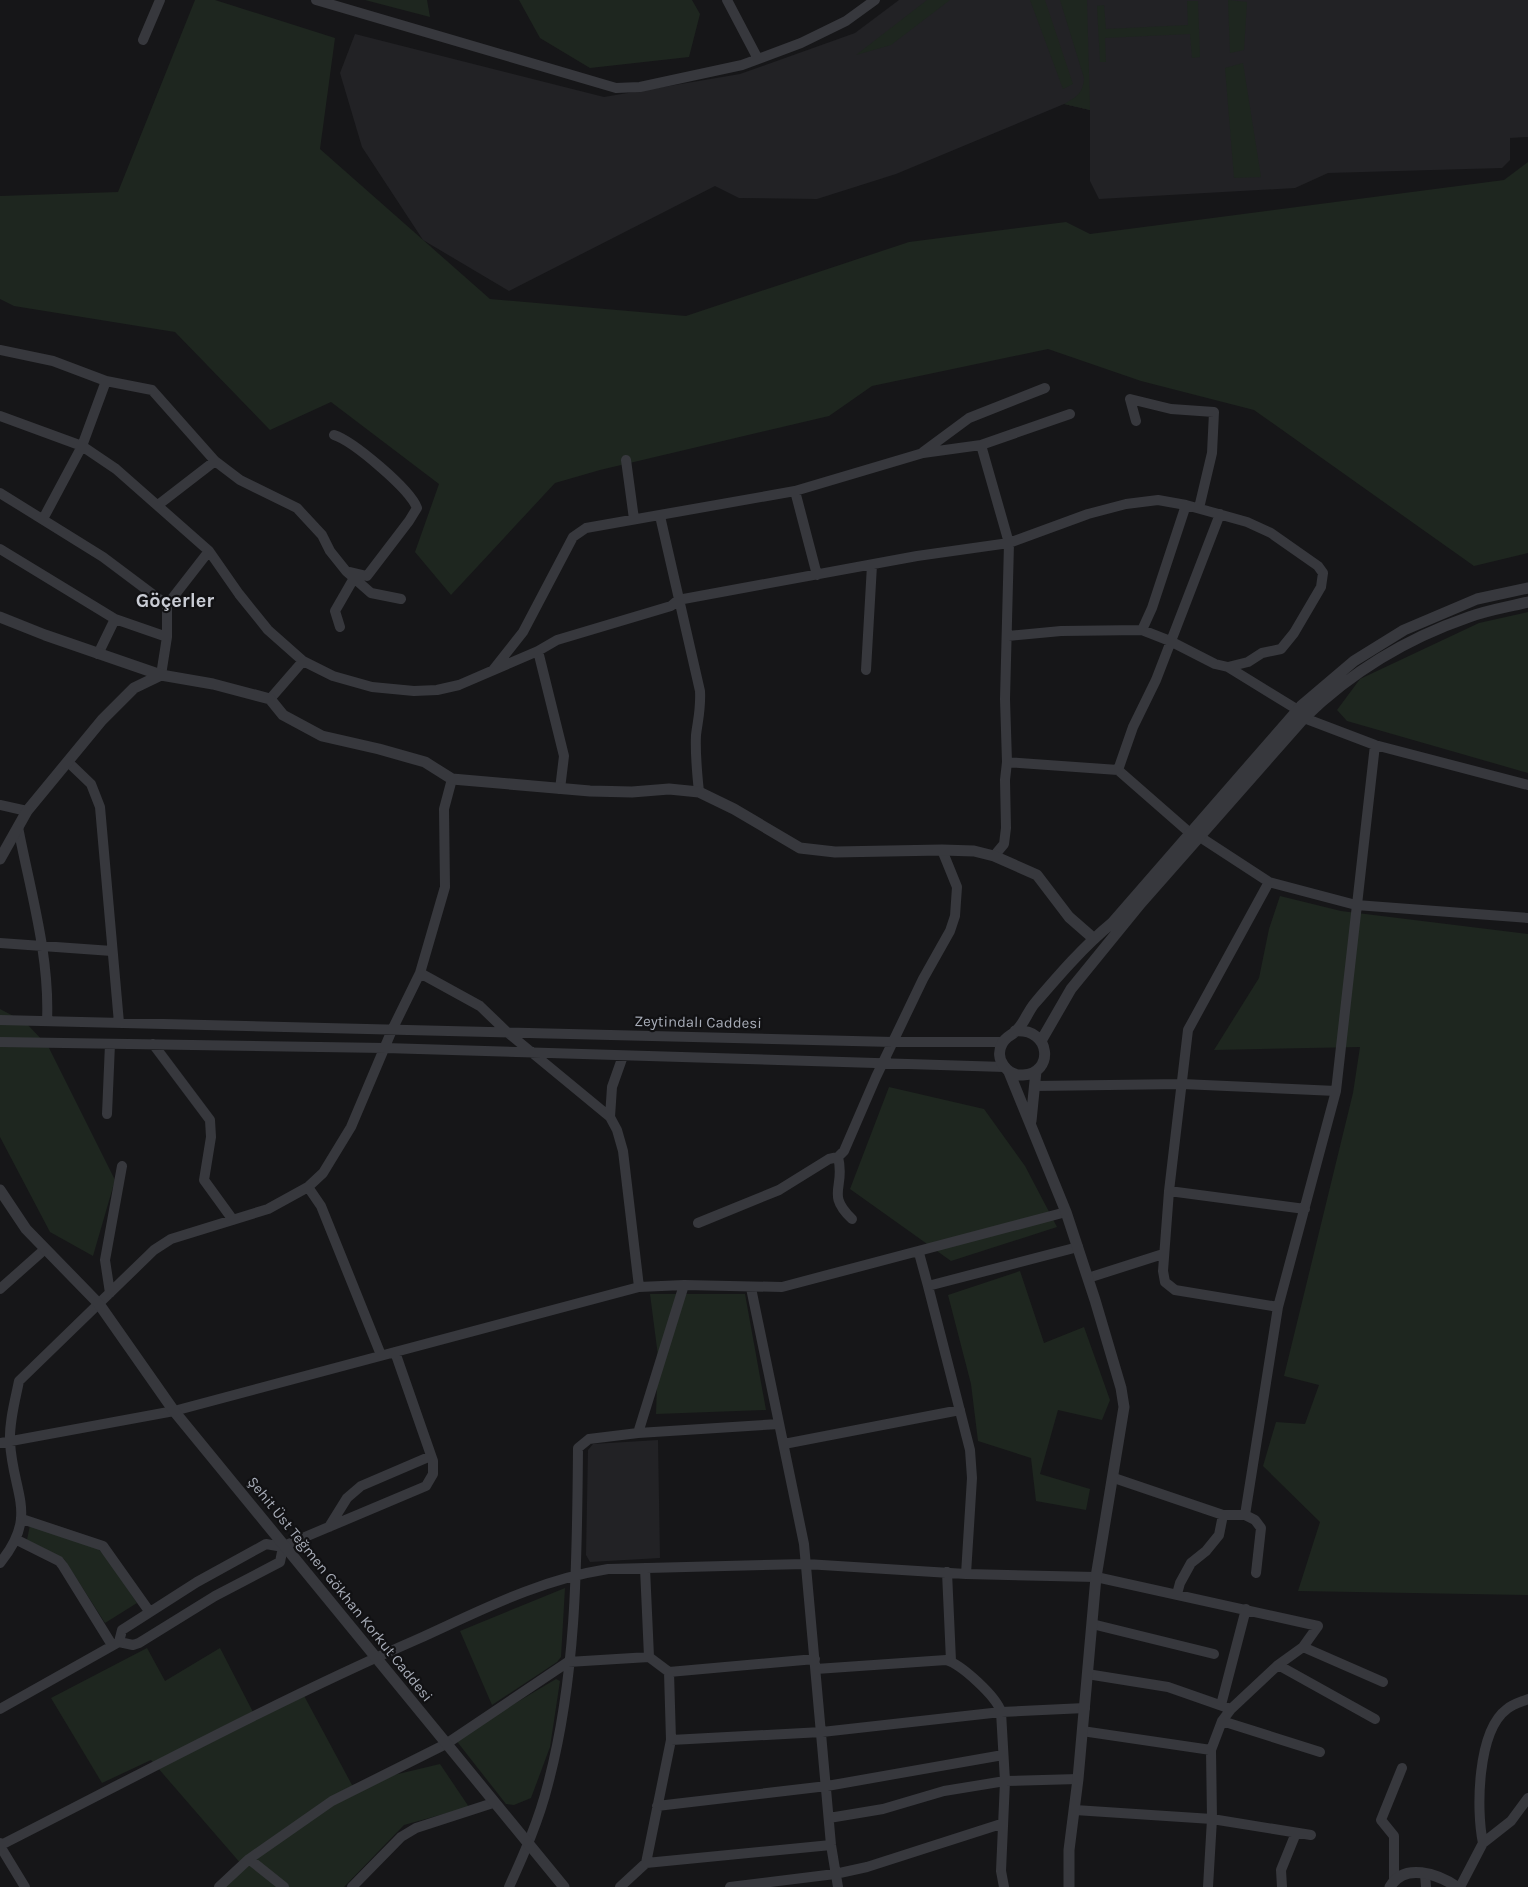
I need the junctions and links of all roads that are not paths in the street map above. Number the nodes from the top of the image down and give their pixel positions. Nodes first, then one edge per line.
1 (160, 0) edge
2 (316, 0) edge
3 (727, 0) edge
4 (875, 0) edge
5 (143, 40) dead end
6 (758, 59) junction
7 (0, 350) edge
8 (106, 381) junction
9 (1045, 388) dead end
10 (1070, 414) dead end
11 (0, 416) edge
12 (1136, 421) dead end
13 (334, 435) dead end
14 (981, 445) junction
15 (82, 446) junction
16 (923, 452) junction
17 (626, 460) dead end
18 (215, 461) junction
19 (795, 491) junction
20 (0, 493) edge
21 (158, 505) junction
22 (1186, 505) junction
23 (1199, 508) junction
24 (1220, 514) junction
25 (660, 516) junction
26 (43, 518) junction
27 (634, 519) junction
28 (1009, 542) junction
29 (0, 549) edge
30 (209, 551) junction
31 (872, 565) junction
32 (350, 575) junction
33 (817, 575) junction
34 (1528, 588) edge
35 (401, 599) dead end
36 (678, 600) junction
37 (1528, 602) edge
38 (167, 605) junction
39 (0, 617) edge
40 (115, 619) junction
41 (340, 627) dead end
42 (1142, 630) junction
43 (1008, 636) junction
44 (167, 637) junction
45 (1170, 641) junction
46 (538, 651) junction
47 (98, 654) junction
48 (303, 661) junction
49 (1228, 667) junction
50 (866, 670) dead end
51 (493, 671) junction
52 (161, 675) junction
53 (270, 699) junction
54 (1301, 714) junction
55 (1375, 745) junction
56 (68, 762) junction
57 (1007, 762) junction
58 (1118, 770) junction
59 (452, 778) junction
60 (1528, 785) edge
61 (560, 788) junction
62 (699, 792) junction
63 (0, 806) edge
64 (27, 811) junction
65 (18, 827) junction
66 (1195, 835) junction
67 (942, 850) junction
68 (994, 856) junction
69 (0, 859) edge
70 (1269, 882) junction
71 (1356, 904) junction
72 (1528, 918) edge
73 (1093, 938) junction
74 (0, 943) edge
75 (42, 946) junction
76 (112, 951) junction
77 (420, 973) junction
78 (0, 1020) edge
79 (47, 1021) junction
80 (120, 1023) junction
81 (392, 1030) junction
82 (1015, 1031) junction
83 (507, 1032) junction
84 (1041, 1041) junction
85 (0, 1042) edge
86 (893, 1042) junction
87 (1002, 1042) junction
88 (110, 1044) junction
89 (153, 1044) junction
90 (385, 1048) junction
91 (532, 1053) junction
92 (623, 1056) junction
93 (882, 1064) junction
94 (1007, 1070) junction
95 (1036, 1070) junction
96 (1182, 1084) junction
97 (1036, 1086) junction
98 (1336, 1091) junction
99 (107, 1114) dead end
100 (610, 1117) junction
101 (1030, 1123) junction
102 (838, 1157) junction
103 (122, 1166) dead end
104 (308, 1187) junction
105 (0, 1190) edge
106 (1169, 1191) junction
107 (1305, 1209) junction
108 (1066, 1212) junction
109 (852, 1219) dead end
110 (233, 1220) junction
111 (698, 1223) dead end
112 (1078, 1247) junction
113 (45, 1249) junction
114 (918, 1253) junction
115 (1163, 1254) junction
116 (1088, 1278) junction
117 (684, 1285) junction
118 (928, 1286) junction
119 (639, 1287) junction
120 (751, 1288) junction
121 (0, 1289) edge
122 (110, 1293) junction
123 (99, 1304) junction
124 (1278, 1307) junction
125 (394, 1352) junction
126 (381, 1356) junction
127 (960, 1410) junction
128 (174, 1411) junction
129 (780, 1424) junction
130 (638, 1433) junction
131 (5, 1443) edge
132 (784, 1444) junction
133 (431, 1456) junction
134 (1114, 1478) junction
135 (1223, 1515) junction
136 (1245, 1515) junction
137 (22, 1519) junction
138 (329, 1527) junction
139 (17, 1540) junction
140 (284, 1546) junction
141 (0, 1563) edge
142 (806, 1564) junction
143 (645, 1568) junction
144 (947, 1572) junction
145 (1256, 1573) dead end
146 (577, 1574) junction
147 (966, 1574) junction
148 (1096, 1578) junction
149 (1177, 1594) junction
150 (1246, 1609) junction
151 (149, 1611) junction
152 (1092, 1624) junction
153 (116, 1643) junction
154 (1303, 1647) junction
155 (1214, 1654) dead end
156 (376, 1657) junction
157 (649, 1657) junction
158 (951, 1661) junction
159 (568, 1662) junction
160 (816, 1664) junction
161 (1278, 1665) junction
162 (669, 1672) junction
163 (1087, 1674) junction
164 (1383, 1682) dead end
165 (1528, 1699) edge
166 (1226, 1707) junction
167 (1085, 1708) junction
168 (0, 1709) edge
169 (1002, 1712) junction
170 (1375, 1719) dead end
171 (1222, 1721) junction
172 (1082, 1731) junction
173 (822, 1732) junction
174 (671, 1740) junction
175 (446, 1744) junction
176 (1211, 1750) junction
177 (1320, 1752) dead end
178 (1003, 1755) junction
179 (1402, 1768) dead end
180 (1078, 1780) junction
181 (1005, 1781) junction
182 (827, 1786) junction
183 (1528, 1798) edge
184 (493, 1803) junction
185 (658, 1806) junction
186 (1075, 1810) junction
187 (829, 1818) junction
188 (1212, 1819) junction
189 (1001, 1824) junction
190 (1296, 1833) junction
191 (1311, 1835) dead end
192 (1483, 1843) junction
193 (0, 1844) edge
194 (831, 1844) junction
195 (528, 1846) junction
196 (249, 1859) junction
197 (646, 1863) junction
198 (835, 1874) junction
199 (1425, 1874) junction
200 (1392, 1883) edge
201 (512, 1886) edge
202 (25, 1887) edge
203 (220, 1887) edge
204 (284, 1887) edge
205 (352, 1887) edge
206 (564, 1887) edge
207 (620, 1887) edge
208 (730, 1887) edge
209 (838, 1887) edge
210 (1004, 1887) edge
211 (1069, 1887) edge
212 (1208, 1887) edge
213 (1282, 1887) edge
214 (1426, 1887) edge
215 (1458, 1887) edge

1 - 5 street
2 - 6 street
3 - 6 street
4 - 6 street
7 - 8 street
8 - 15 street
8 - 18 street
9 - 16 street
10 - 14 street
11 - 15 street
12 - 23 street
13 - 32 street
14 - 16 street
14 - 28 street
15 - 21 street
15 - 26 street
16 - 19 street
17 - 27 street
18 - 21 street
18 - 32 street
19 - 25 street
19 - 33 street
20 - 26 street
21 - 30 street
22 - 23 street
22 - 28 street
22 - 42 street
23 - 24 street
24 - 45 street
24 - 49 street
25 - 27 street
25 - 36 street
26 - 38 street
27 - 51 street
28 - 31 street
28 - 43 street
29 - 40 street
30 - 38 street
30 - 48 street
31 - 33 street
31 - 50 street
32 - 35 street
32 - 41 street
33 - 36 street
34 - 54 street
36 - 46 street
36 - 62 street
37 - 54 street
38 - 44 street
39 - 47 street
40 - 44 street
40 - 47 street
42 - 43 street
42 - 45 street
43 - 57 street
44 - 52 street
45 - 49 street
45 - 58 street
46 - 51 street
46 - 61 street
47 - 52 street
48 - 51 street
48 - 53 street
49 - 54 street
52 - 53 street
52 - 56 street
53 - 59 street
54 - 55 street
54 - 66 street
55 - 60 street
55 - 71 street
56 - 64 street
56 - 76 street
57 - 58 street
57 - 68 street
58 - 66 street
59 - 61 street
59 - 77 street
61 - 62 street
62 - 67 street
63 - 64 street
64 - 65 street
65 - 69 street
65 - 75 street
66 - 70 street
66 - 73 street
66 - 84 street
67 - 68 street
67 - 86 street
68 - 73 street
70 - 71 street
70 - 96 street
71 - 72 street
71 - 98 street
73 - 82 street
74 - 75 street
75 - 76 street
75 - 79 street
76 - 80 street
77 - 81 street
77 - 83 street
78 - 79 street, Zeytindalı Caddesi
79 - 80 street, Zeytindalı Caddesi
80 - 81 street, Zeytindalı Caddesi
81 - 83 street, Zeytindalı Caddesi
81 - 90 street
82 - 84 street
82 - 87 street
83 - 86 street, Zeytindalı Caddesi
83 - 91 street
84 - 95 street
85 - 88 street
86 - 87 street, Zeytindalı Caddesi
86 - 93 street
87 - 94 street
88 - 89 street
88 - 99 street
89 - 90 street
89 - 110 street
90 - 91 street
90 - 104 street
91 - 92 street
91 - 100 street
92 - 93 street
92 - 100 street
93 - 94 street
93 - 102 street
94 - 95 street
94 - 101 street
95 - 97 street
96 - 97 street
96 - 98 street
96 - 106 street
97 - 101 street
98 - 107 street
100 - 119 street
101 - 108 street
102 - 109 street
102 - 111 street
103 - 122 street
104 - 110 street
104 - 126 street
105 - 113 street, Şehit Üst Teğmen Gökhan Korkut Caddesi
106 - 107 street
106 - 115 street
107 - 124 street
108 - 112 street
108 - 114 street
110 - 122 street
112 - 116 street
112 - 118 street
113 - 121 street
113 - 123 street, Şehit Üst Teğmen Gökhan Korkut Caddesi
114 - 118 street
114 - 120 street
115 - 116 street
115 - 124 street
116 - 134 street
117 - 119 street
117 - 120 street
117 - 130 street
118 - 127 street
119 - 125 street
120 - 129 street
122 - 123 street
123 - 128 street, Şehit Üst Teğmen Gökhan Korkut Caddesi
123 - 131 street
124 - 136 street
125 - 126 street
125 - 133 street
126 - 128 street
127 - 132 street
127 - 147 street
128 - 131 street
128 - 140 street, Şehit Üst Teğmen Gökhan Korkut Caddesi
129 - 130 street
129 - 132 street
130 - 146 street
131 - 137 street
132 - 142 street
133 - 138 street
133 - 138 street
134 - 135 street
134 - 148 street
135 - 136 street
135 - 149 street
136 - 145 street
137 - 139 street
137 - 151 street
138 - 140 street
139 - 141 street
139 - 153 street
140 - 151 street
140 - 153 street
140 - 156 street, Şehit Üst Teğmen Gökhan Korkut Caddesi
142 - 143 street
142 - 144 street
142 - 160 street
143 - 146 street
143 - 157 street
144 - 147 street
144 - 158 street
146 - 156 street
146 - 159 street
147 - 148 street
148 - 149 street
148 - 152 street
149 - 150 street
150 - 154 street
150 - 166 street
151 - 153 street
152 - 155 street
152 - 163 street
153 - 168 street
154 - 161 street
154 - 164 street
156 - 175 street, Şehit Üst Teğmen Gökhan Korkut Caddesi
156 - 193 street
157 - 159 street
157 - 162 street
158 - 160 street
158 - 169 street
159 - 175 street
159 - 195 street
160 - 162 street
160 - 173 street
161 - 166 street
161 - 170 street
162 - 174 street
163 - 166 street
163 - 167 street
165 - 192 street
166 - 171 street
167 - 169 street
167 - 172 street
169 - 173 street
169 - 178 street
171 - 176 street
171 - 177 street
172 - 176 street
172 - 180 street
173 - 174 street
173 - 182 street
174 - 185 street
175 - 184 street, Şehit Üst Teğmen Gökhan Korkut Caddesi
175 - 196 street
176 - 188 street
178 - 181 street
178 - 182 street
179 - 200 street
180 - 181 street
180 - 186 street
181 - 187 street
181 - 189 street
182 - 185 street
182 - 187 street
183 - 192 street
184 - 195 street, Şehit Üst Teğmen Gökhan Korkut Caddesi
184 - 205 street
185 - 197 street
186 - 188 street
186 - 211 street
187 - 194 street
188 - 190 street
188 - 212 street
189 - 198 street
189 - 210 street
190 - 191 street
190 - 213 street
192 - 215 street
193 - 202 street
194 - 197 street
194 - 198 street
195 - 201 street
195 - 206 street, Şehit Üst Teğmen Gökhan Korkut Caddesi
196 - 203 street
196 - 204 street
197 - 207 street
198 - 208 street
198 - 209 street
199 - 200 street
199 - 214 street
199 - 215 street

